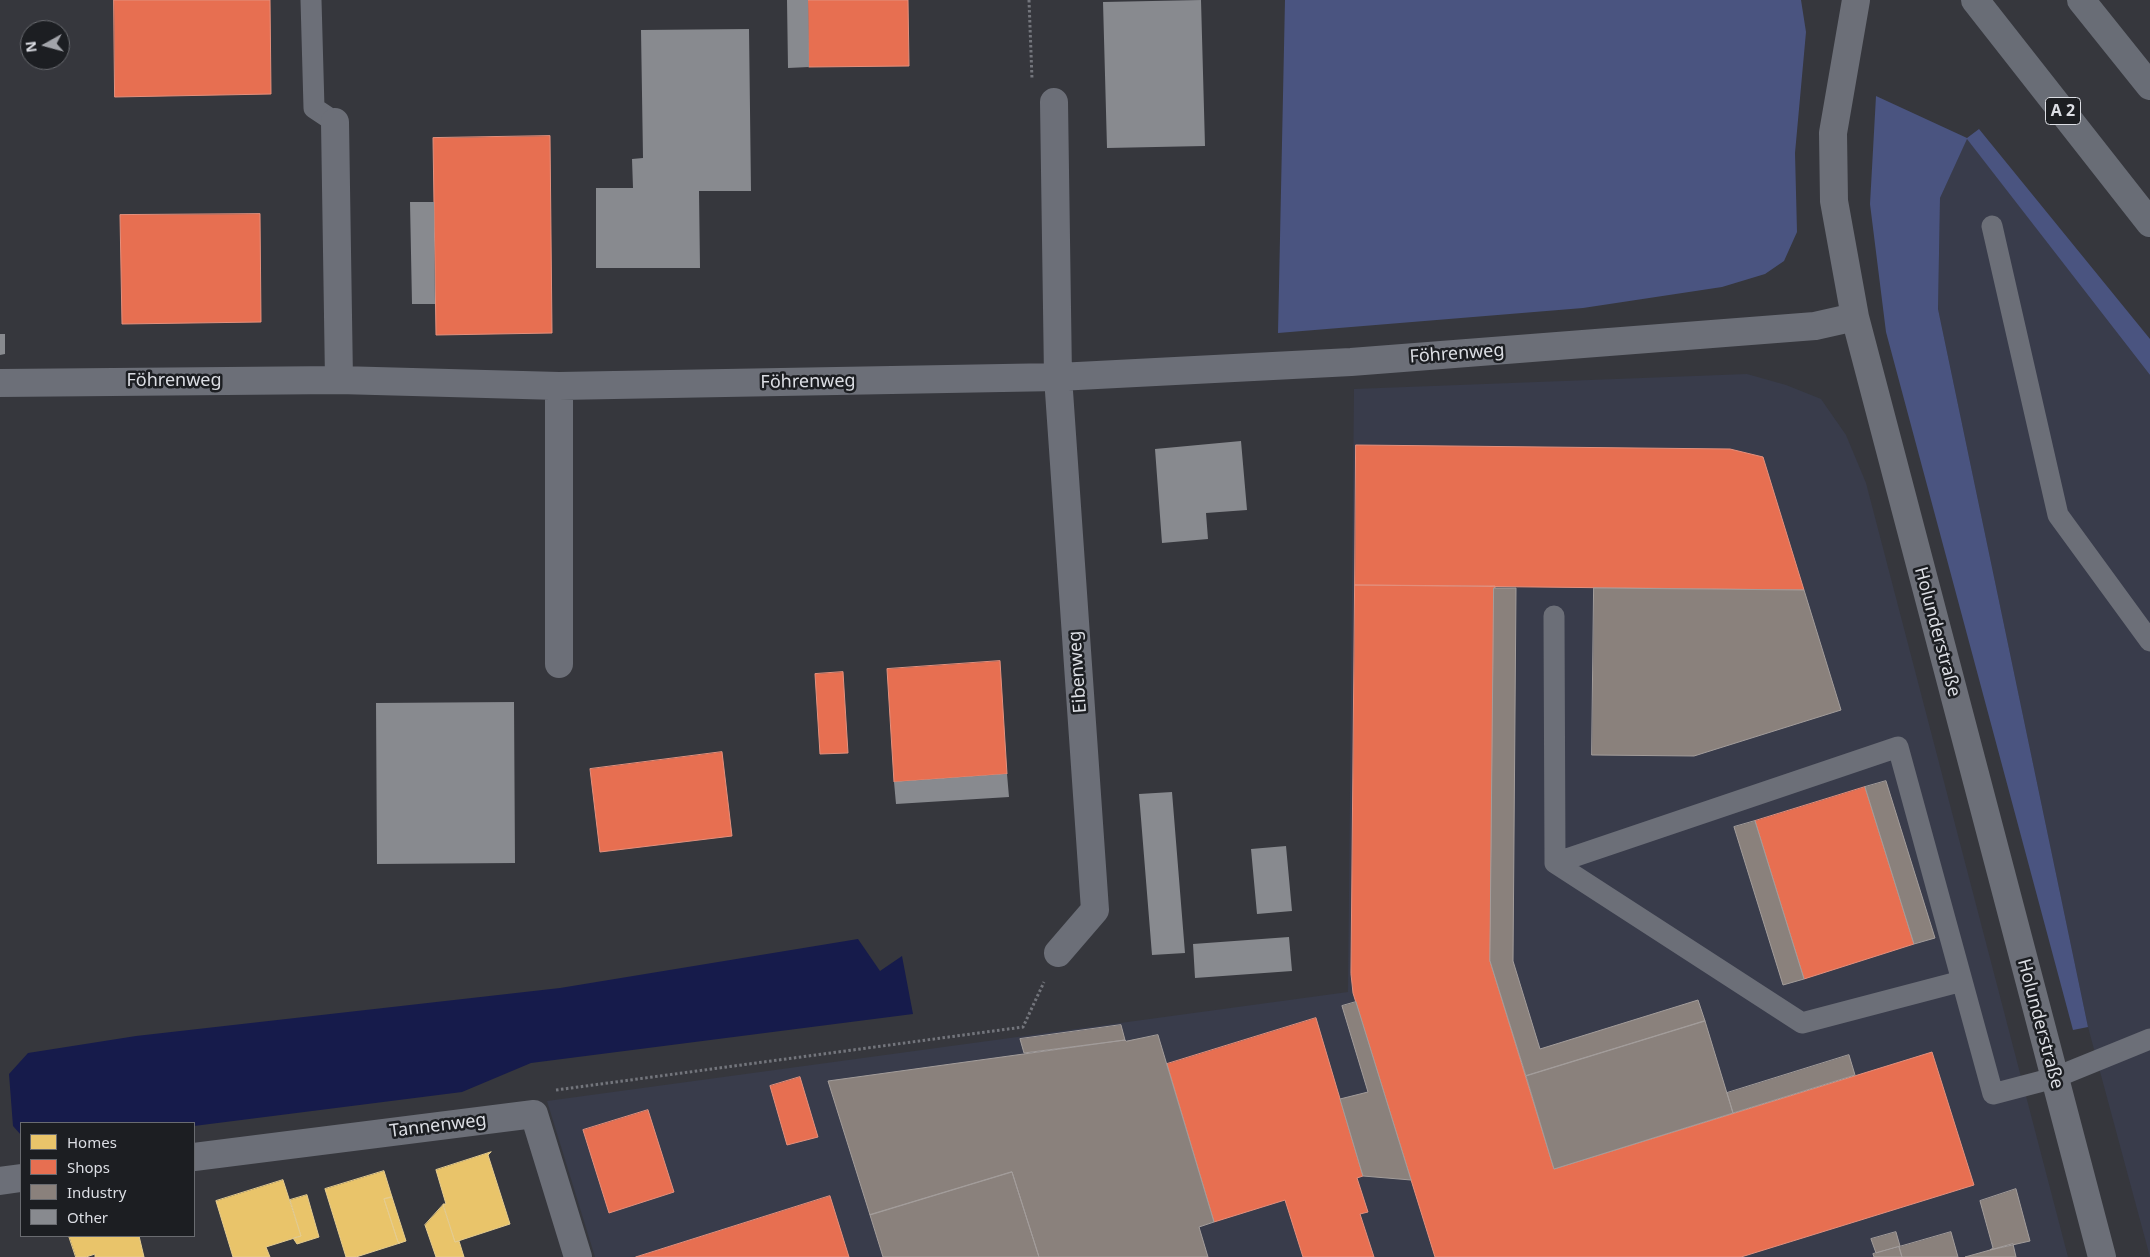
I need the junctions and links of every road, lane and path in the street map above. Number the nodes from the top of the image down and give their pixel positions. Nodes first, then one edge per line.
1 (311, 0) edge
2 (1029, 0) edge
3 (1856, 0) edge
4 (1975, 0) edge
5 (2081, 0) edge
6 (2150, 86) edge
7 (1054, 102) joint
8 (335, 122) joint
9 (2150, 223) edge
10 (1992, 226) dead end
11 (1855, 317) junction
12 (1058, 377) junction
13 (339, 380) junction
14 (4, 382) edge
15 (559, 386) junction
16 (1554, 616) dead end
17 (2150, 641) edge
18 (559, 664) dead end
19 (1555, 863) junction
20 (1058, 953) joint
21 (1962, 981) junction
22 (2150, 1039) edge
23 (2054, 1078) junction
24 (524, 1116) junction
25 (195, 1157) edge
26 (20, 1178) edge
27 (0, 1181) edge
28 (578, 1257) edge
29 (2102, 1257) edge

1 - 8 lane
2 - 7 path
3 - 11 street, Holunderstraße
4 - 9 highway, A 2
5 - 6 highway
7 - 12 street
8 - 13 street
10 - 17 lane
11 - 12 street, Föhrenweg
11 - 23 street, Holunderstraße
12 - 15 street, Föhrenweg
12 - 20 street, Eibenweg
13 - 14 street, Föhrenweg
13 - 15 street, Föhrenweg
15 - 18 street
16 - 19 lane
19 - 21 lane
19 - 21 lane
20 - 24 path
21 - 23 lane
22 - 23 lane
23 - 29 street, Holunderstraße
24 - 25 street, Tannenweg
24 - 28 street
26 - 27 street

